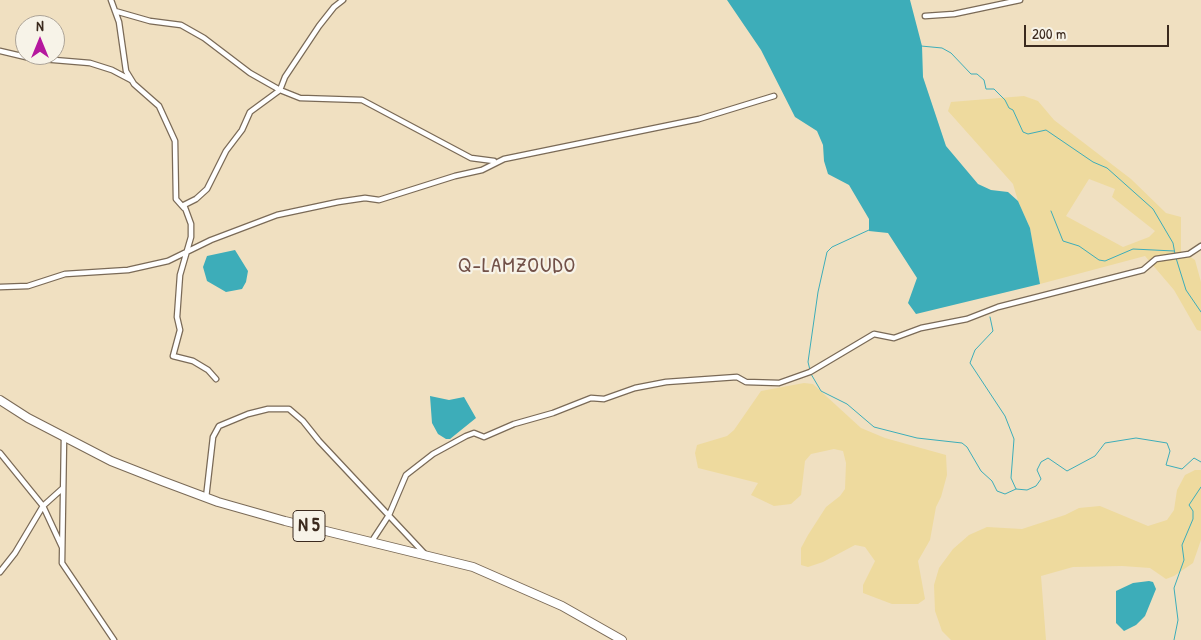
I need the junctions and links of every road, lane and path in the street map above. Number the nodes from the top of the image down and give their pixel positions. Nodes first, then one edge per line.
1 (111, 0) edge
2 (343, 0) edge
3 (1020, 0) edge
4 (115, 11) junction
5 (925, 16) dead end
6 (0, 51) edge
7 (132, 81) junction
8 (280, 90) junction
9 (774, 96) dead end
10 (496, 161) junction
11 (184, 208) junction
12 (1201, 246) edge
13 (187, 251) junction
14 (0, 287) edge
15 (216, 379) dead end
16 (0, 400) edge
17 (64, 437) junction
18 (0, 453) edge
19 (63, 488) junction
20 (206, 498) junction
21 (43, 506) junction
22 (389, 515) junction
23 (372, 541) junction
24 (62, 548) junction
25 (424, 553) junction
26 (0, 572) edge
27 (114, 640) edge
28 (622, 640) edge

1 - 4 street
2 - 8 street
3 - 5 street
4 - 7 street
4 - 8 street
6 - 7 street
7 - 11 street
8 - 10 street
8 - 11 street
9 - 10 street
10 - 13 street
11 - 13 street
12 - 22 street
13 - 14 street
13 - 15 street
16 - 17 highway, N 5
17 - 19 street
17 - 20 highway, N 5
18 - 21 street
19 - 21 street
19 - 24 street
20 - 22 street
20 - 23 highway, N 5
21 - 24 street
21 - 26 street
22 - 23 street
22 - 25 street
23 - 25 highway, N 5
24 - 27 street
25 - 28 highway, N 5

